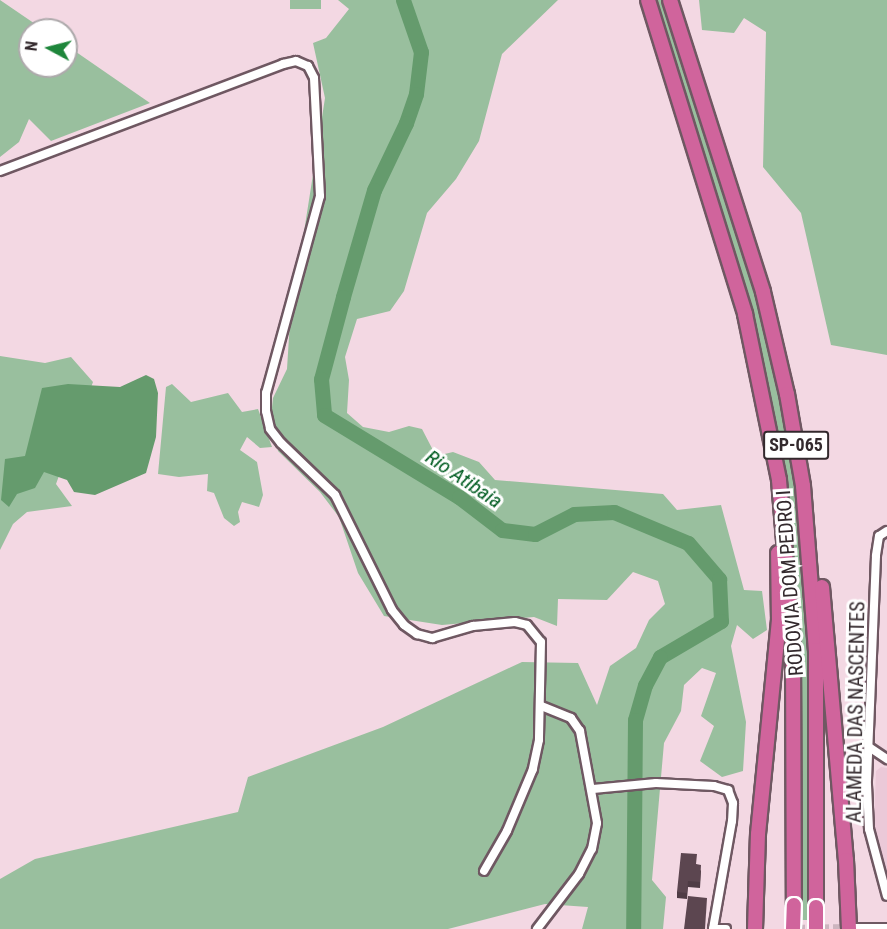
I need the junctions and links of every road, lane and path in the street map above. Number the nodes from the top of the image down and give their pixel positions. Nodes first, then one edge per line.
1 (648, 0) edge
2 (670, 0) edge
3 (0, 171) edge
4 (770, 320) junction
5 (771, 434) junction
6 (887, 531) edge
7 (541, 706) junction
8 (869, 747) junction
9 (887, 759) edge
10 (593, 789) junction
11 (484, 871) dead end
12 (887, 896) edge
13 (849, 928) edge
14 (887, 928) edge
15 (537, 929) edge
16 (713, 929) edge
17 (726, 929) edge
18 (755, 929) edge
19 (794, 929) edge
20 (816, 929) edge

1 - 5 highway, RODOVIA DOM PEDRO I / SP-065
2 - 4 highway, RODOVIA DOM PEDRO I / SP-065
3 - 7 street
4 - 13 highway
4 - 20 highway, RODOVIA DOM PEDRO I / SP-065, bridge
5 - 18 highway
5 - 19 highway, RODOVIA DOM PEDRO I / SP-065, bridge
6 - 8 street, ALAMEDA DAS NASCENTES
7 - 10 street
7 - 11 street
8 - 9 street
8 - 12 street, ALAMEDA DAS NASCENTES
10 - 15 street
10 - 16 street
13 - 14 street
16 - 17 street

